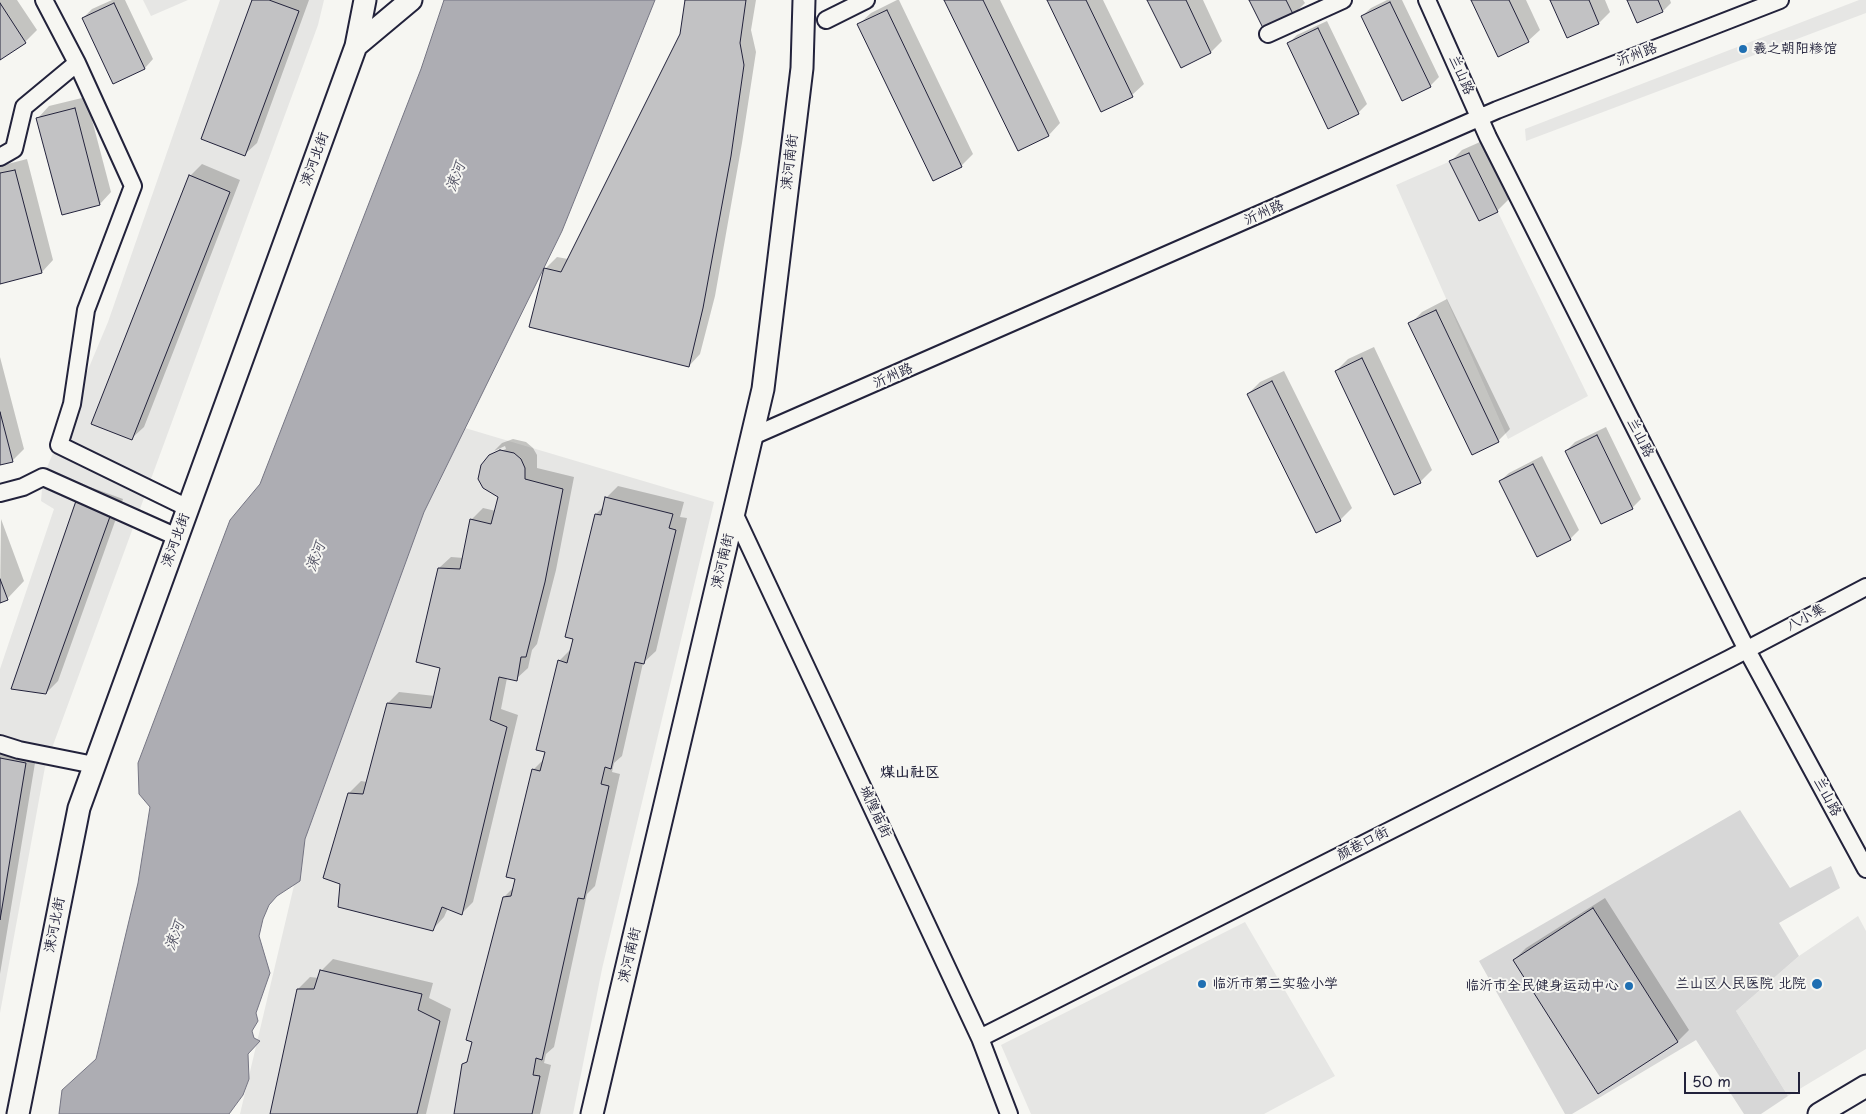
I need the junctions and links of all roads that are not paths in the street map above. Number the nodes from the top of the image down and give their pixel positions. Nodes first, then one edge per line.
1 (44, 0) edge
2 (365, 0) edge
3 (411, 0) edge
4 (795, 0) edge
5 (804, 0) edge
6 (816, 0) edge
7 (866, 0) edge
8 (1343, 0) edge
9 (1427, 0) edge
10 (1780, 0) edge
11 (826, 20) dead end
12 (1268, 34) dead end
13 (356, 46) junction
14 (77, 64) junction
15 (802, 68) junction
16 (1480, 118) junction
17 (0, 156) edge
18 (753, 436) junction
19 (0, 493) edge
20 (188, 508) junction
21 (734, 513) junction
22 (177, 537) junction
23 (1866, 587) edge
24 (1747, 650) junction
25 (0, 744) edge
26 (94, 764) junction
27 (1866, 869) edge
28 (980, 1038) junction
29 (1866, 1086) edge
30 (18, 1114) edge
31 (592, 1114) edge
32 (1009, 1114) edge
33 (1819, 1114) edge

1 - 14 street
2 - 13 main road, 涑河北街
3 - 13 main road
4 - 15 main road
5 - 15 main road, 涑河南街
6 - 15 main road
7 - 11 street
8 - 12 street
9 - 16 street, 兰山路
10 - 16 street, 沂州路
13 - 20 main road, 涑河北街
14 - 17 street
14 - 20 street
15 - 18 main road, 涑河南街
16 - 18 street, 沂州路
16 - 24 street, 兰山路
18 - 21 main road, 涑河南街
19 - 22 street
20 - 22 main road, 涑河北街
21 - 28 street, 城隍庙街
21 - 31 main road, 涑河南街
22 - 26 main road, 涑河北街
23 - 24 street, 八小集
24 - 27 street, 兰山路
24 - 28 street, 颜巷口街
25 - 26 street
26 - 30 main road, 涑河北街
28 - 32 street, 城隍庙街
29 - 33 main road

